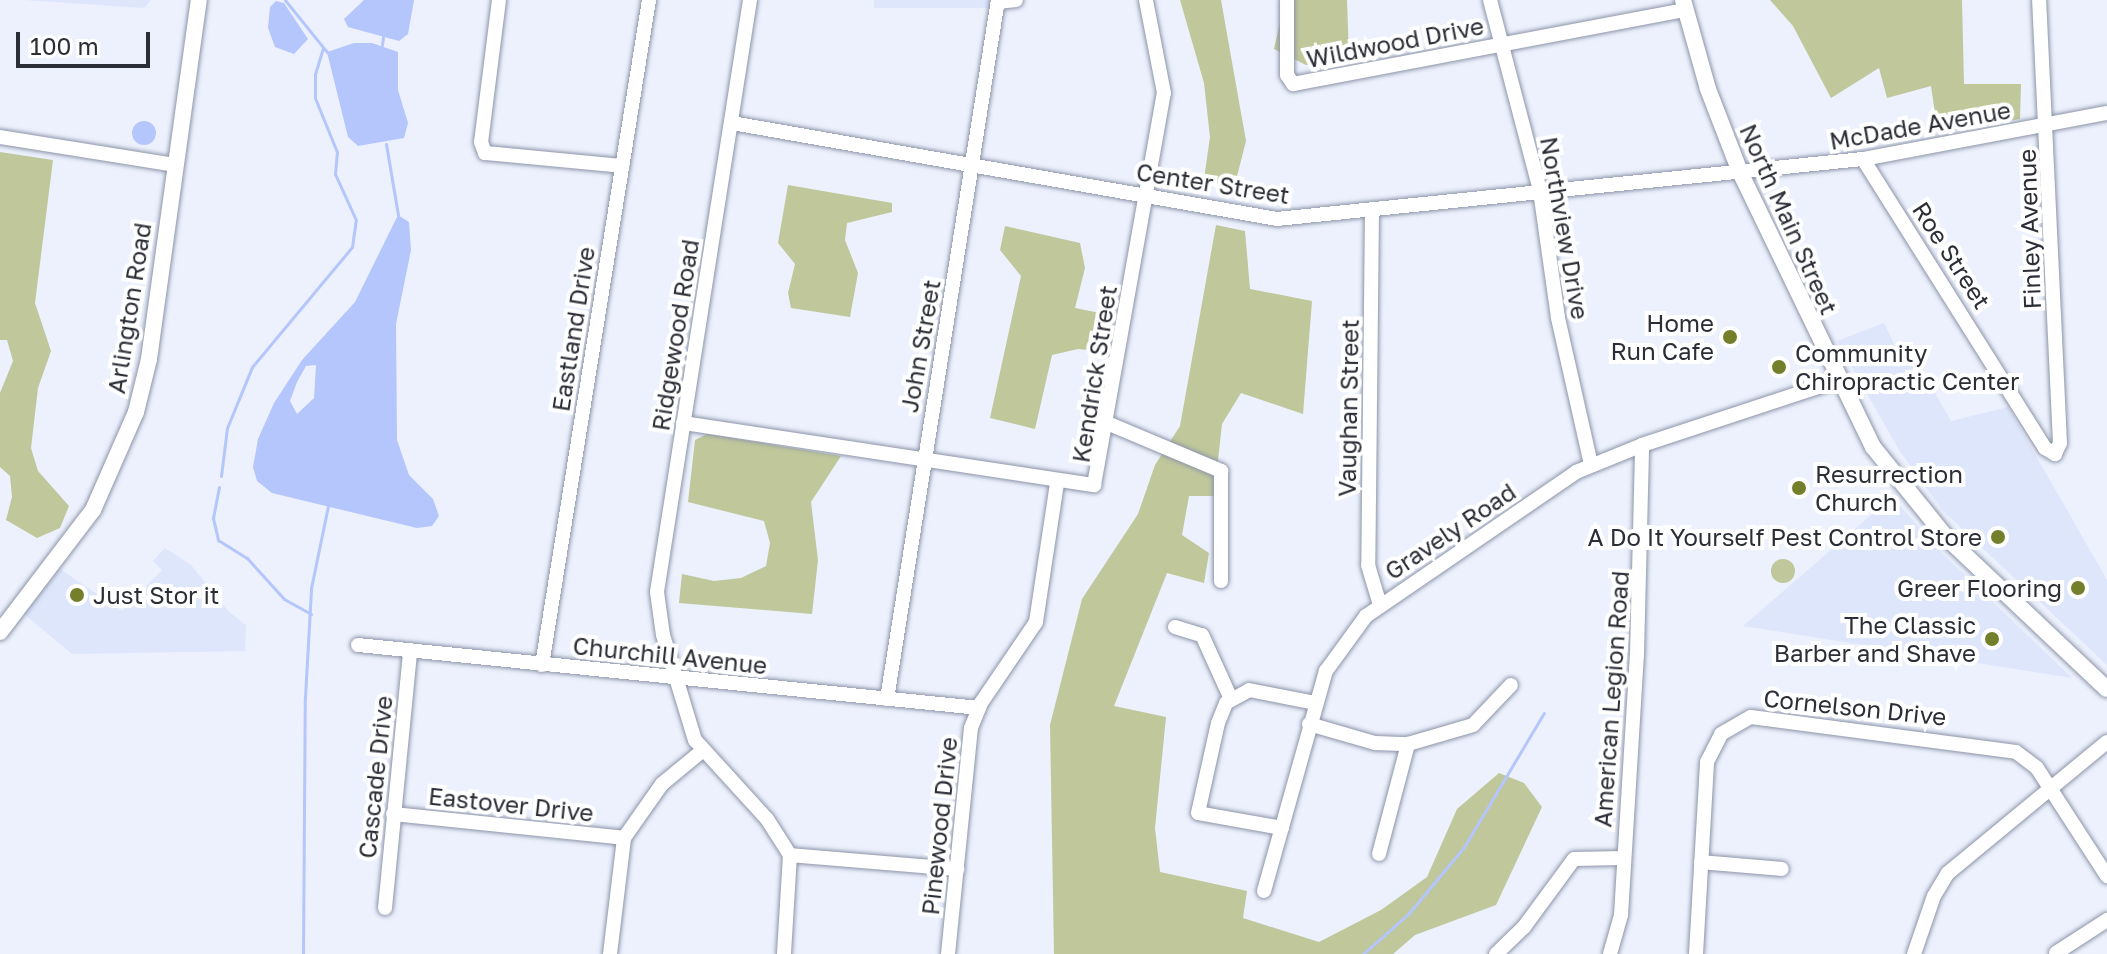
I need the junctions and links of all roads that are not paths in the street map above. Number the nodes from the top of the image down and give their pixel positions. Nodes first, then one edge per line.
1 (199, 0) edge
2 (499, 0) edge
3 (649, 0) edge
4 (750, 0) edge
5 (1016, 0) edge
6 (1146, 0) edge
7 (1287, 0) edge
8 (1490, 0) edge
9 (2039, 0) edge
10 (998, 1) edge
11 (1684, 5) edge
12 (1500, 45) junction
13 (2107, 113) edge
14 (732, 123) junction
15 (2047, 125) junction
16 (0, 137) edge
17 (1863, 159) junction
18 (174, 165) junction
19 (972, 165) junction
20 (622, 166) junction
21 (1740, 172) junction
22 (1540, 191) junction
23 (1145, 195) junction
24 (1372, 210) junction
25 (1837, 381) junction
26 (683, 423) junction
27 (1107, 423) junction
28 (1642, 445) junction
29 (2055, 454) joint
30 (922, 461) junction
31 (1591, 465) junction
32 (1057, 483) junction
33 (1221, 581) dead end
34 (1380, 605) junction
35 (1, 627) edge
36 (1175, 627) dead end
37 (358, 645) dead end
38 (410, 651) junction
39 (542, 665) junction
40 (674, 677) junction
41 (1511, 685) dead end
42 (2107, 689) edge
43 (887, 699) junction
44 (1231, 699) junction
45 (1315, 703) junction
46 (979, 708) junction
47 (1309, 724) junction
48 (2107, 742) edge
49 (1408, 744) junction
50 (702, 751) junction
51 (2050, 788) junction
52 (393, 814) junction
53 (1282, 828) junction
54 (624, 838) junction
55 (1379, 854) dead end
56 (790, 855) junction
57 (1622, 858) junction
58 (1701, 862) junction
59 (957, 869) junction
60 (1782, 869) dead end
61 (2107, 876) edge
62 (1264, 891) dead end
63 (385, 908) dead end
64 (2107, 920) edge
65 (2056, 953) edge
66 (610, 954) edge
67 (784, 954) edge
68 (948, 954) edge
69 (1496, 954) edge
70 (1610, 954) edge
71 (1696, 954) edge
72 (1914, 954) edge

1 - 18 main road, Arlington Road
2 - 20 street
3 - 20 street, Eastland Drive
4 - 14 street, Ridgewood Road
5 - 10 street
6 - 23 street, Kendrick Street
7 - 12 street, Wildwood Drive
8 - 12 street, Northview Drive
9 - 15 street, Finley Avenue
10 - 19 street, John Street
11 - 12 street, Wildwood Drive
11 - 21 main road, North Main Street
12 - 22 street, Northview Drive
13 - 15 street, McDade Avenue
14 - 19 street, Center Street
14 - 26 street, Ridgewood Road
15 - 17 street, McDade Avenue
15 - 29 street, Finley Avenue
16 - 18 street
17 - 21 street, McDade Avenue
17 - 29 street, Roe Street
18 - 35 main road, Arlington Road
19 - 23 street, Center Street
19 - 30 street, John Street
20 - 39 street, Eastland Drive
21 - 22 street, Center Street
21 - 25 main road, North Main Street
22 - 24 street, Center Street
22 - 31 street, Northview Drive
23 - 24 street, Center Street
23 - 27 street, Kendrick Street
24 - 34 street, Vaughan Street
25 - 28 street, Gravely Road
25 - 42 main road, North Main Street
26 - 30 street, Kendrick Street
26 - 40 street, Ridgewood Road
27 - 32 street, Kendrick Street
27 - 33 street
28 - 31 street, Gravely Road
28 - 57 street, American Legion Road
30 - 32 street, Kendrick Street
30 - 43 street, John Street
31 - 34 street, Gravely Road
32 - 46 street, Pinewood Drive
34 - 45 street, Gravely Road
36 - 44 street
37 - 38 street, Churchill Avenue
38 - 39 street, Churchill Avenue
38 - 52 street, Cascade Drive
39 - 40 street, Churchill Avenue
40 - 43 street, Churchill Avenue
40 - 50 street, Ridgewood Road
41 - 49 street
43 - 46 street, Churchill Avenue
44 - 45 street
44 - 53 street
45 - 47 street, Gravely Road
46 - 59 street, Pinewood Drive
47 - 49 street
47 - 53 street, Gravely Road
48 - 51 street
49 - 55 street
50 - 54 street
50 - 56 street
51 - 58 street, Cornelson Drive
51 - 61 street, Cornelson Drive
51 - 72 street
52 - 54 street, Eastover Drive
52 - 63 street, Cascade Drive
53 - 62 street, Gravely Road
54 - 66 street
56 - 59 street
56 - 67 street
57 - 69 street
57 - 70 street, American Legion Road
58 - 60 street
58 - 71 street, Cornelson Drive
59 - 68 street, Pinewood Drive
64 - 65 street

